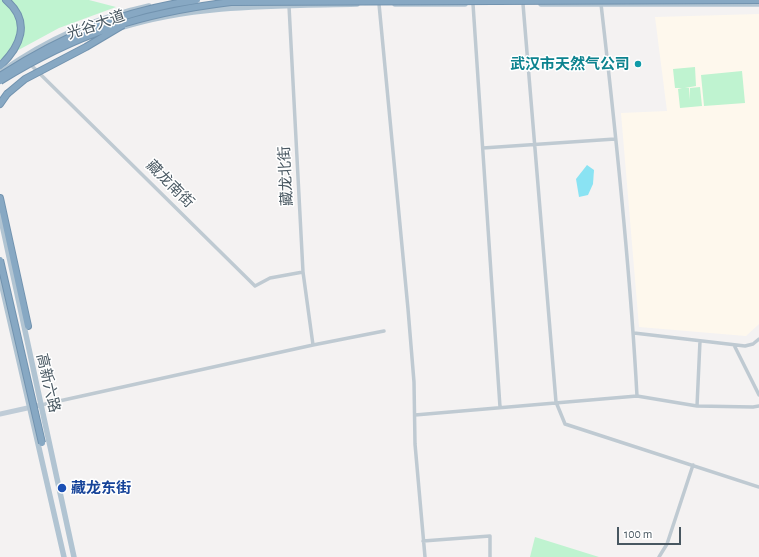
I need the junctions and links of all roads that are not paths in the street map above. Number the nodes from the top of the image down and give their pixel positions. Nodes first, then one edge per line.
1 (6, 0) edge
2 (178, 0) edge
3 (197, 0) edge
4 (759, 0) edge
5 (379, 2) edge
6 (472, 4) junction
7 (523, 4) junction
8 (601, 4) junction
9 (759, 4) edge
10 (289, 6) junction
11 (129, 21) junction
12 (31, 65) junction
13 (0, 66) edge
14 (0, 73) edge
15 (0, 76) edge
16 (0, 83) edge
17 (0, 104) edge
18 (615, 139) junction
19 (536, 144) junction
20 (483, 148) junction
21 (0, 198) edge
22 (0, 215) edge
23 (0, 260) edge
24 (0, 269) edge
25 (303, 272) junction
26 (0, 278) edge
27 (5, 284) junction
28 (28, 326) dead end
29 (384, 331) dead end
30 (634, 333) junction
31 (759, 339) edge
32 (700, 341) junction
33 (313, 344) junction
34 (734, 345) junction
35 (759, 395) edge
36 (637, 396) junction
37 (556, 402) junction
38 (41, 405) junction
39 (697, 406) junction
40 (759, 406) edge
41 (500, 407) junction
42 (29, 408) junction
43 (0, 414) edge
44 (415, 415) junction
45 (42, 443) dead end
46 (693, 465) junction
47 (759, 487) edge
48 (423, 541) junction
49 (64, 557) edge
50 (74, 557) edge
51 (425, 557) edge
52 (490, 557) edge
53 (659, 557) edge

1 - 13 highway
2 - 14 main road, 光谷大道
3 - 15 highway, bridge
4 - 11 highway, bridge
5 - 6 main road, 光谷大道
5 - 10 main road, 光谷大道
5 - 44 street
6 - 7 main road, 光谷大道
6 - 20 street
7 - 8 main road, 光谷大道
7 - 19 street
8 - 9 main road, 光谷大道
8 - 18 street
10 - 12 main road, 光谷大道
10 - 25 street, 藏龙北街
11 - 16 highway, bridge
11 - 17 highway, bridge
12 - 16 main road, 光谷大道
12 - 25 street, 藏龙南街
18 - 19 street
18 - 30 street
19 - 20 street
19 - 37 street
20 - 41 street
21 - 28 highway
22 - 38 main road, 高新六路
23 - 27 highway, bridge
24 - 27 highway, bridge
25 - 33 street, 藏龙北街
26 - 42 main road, 高新六路
27 - 45 highway, bridge
29 - 33 street
30 - 32 street
30 - 36 street
31 - 34 street
32 - 34 street
32 - 39 street
33 - 38 street
34 - 35 street
36 - 37 street
36 - 39 street
37 - 41 street
37 - 46 street
38 - 42 street
38 - 50 main road, 高新六路
39 - 40 street
41 - 44 street
42 - 43 street
42 - 49 main road, 高新六路
44 - 48 street
46 - 47 street
46 - 53 street
48 - 51 street
48 - 52 street

